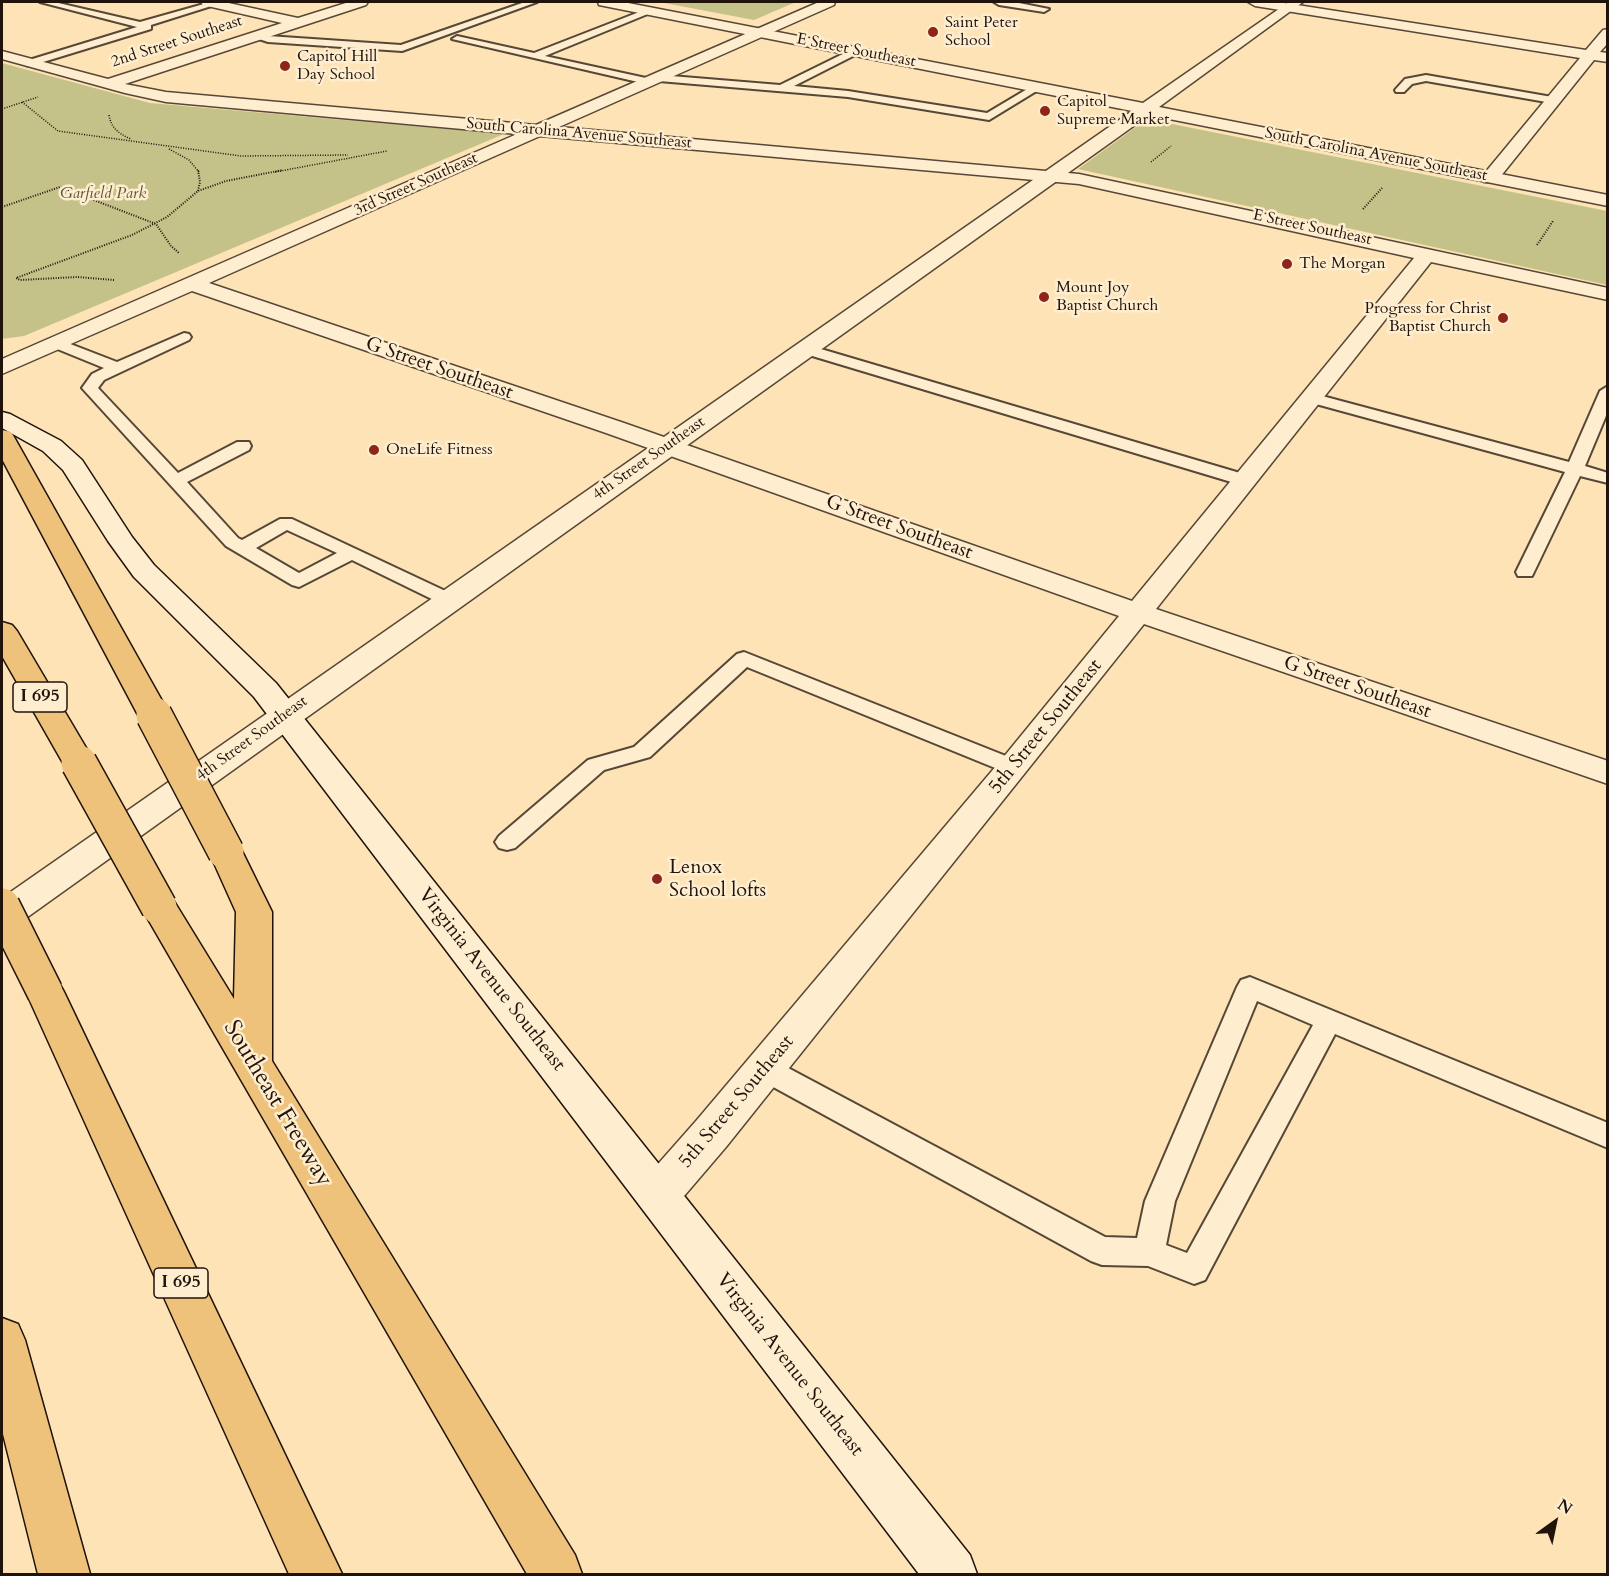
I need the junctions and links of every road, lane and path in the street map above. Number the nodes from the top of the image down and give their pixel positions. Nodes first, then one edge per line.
1 (45, 2) edge
2 (214, 2) edge
3 (361, 2) edge
4 (532, 2) edge
5 (604, 2) edge
6 (830, 2) edge
7 (999, 2) edge
8 (1255, 2) edge
9 (1293, 4) edge
10 (1044, 9) dead end
11 (650, 11) junction
12 (297, 22) junction
13 (141, 25) junction
14 (760, 33) junction
15 (1608, 33) edge
16 (255, 36) junction
17 (457, 39) dead end
18 (855, 51) junction
19 (2, 55) edge
20 (1589, 55) junction
21 (535, 56) junction
22 (1608, 58) edge
23 (30, 63) junction
24 (655, 80) junction
25 (108, 84) junction
26 (1038, 87) junction
27 (780, 89) junction
28 (1400, 90) dead end
29 (1552, 100) junction
30 (22, 102) dead end
31 (1144, 109) junction
32 (109, 113) dead end
33 (541, 130) junction
34 (137, 141) junction
35 (1174, 144) dead end
36 (166, 147) junction
37 (387, 151) dead end
38 (363, 155) junction
39 (1147, 165) dead end
40 (1051, 175) junction
41 (1490, 178) junction
42 (1383, 188) dead end
43 (198, 191) junction
44 (1608, 201) edge
45 (2, 207) edge
46 (1362, 211) dead end
47 (1557, 216) dead end
48 (156, 224) junction
49 (1535, 248) dead end
50 (1428, 254) junction
51 (184, 256) dead end
52 (119, 280) dead end
53 (189, 284) junction
54 (1608, 294) edge
55 (184, 337) dead end
56 (55, 343) junction
57 (804, 349) junction
58 (2, 367) edge
59 (117, 368) junction
60 (1608, 391) edge
61 (1311, 398) junction
62 (2, 419) edge
63 (2, 437) edge
64 (243, 446) dead end
65 (667, 446) junction
66 (1575, 469) junction
67 (1608, 478) edge
68 (1244, 480) junction
69 (176, 482) junction
70 (242, 548) junction
71 (352, 552) junction
72 (1525, 572) dead end
73 (449, 600) junction
74 (1138, 613) junction
75 (2, 631) edge
76 (285, 715) junction
77 (1013, 767) junction
78 (1608, 773) edge
79 (507, 842) dead end
80 (2, 906) edge
81 (2, 916) edge
82 (1330, 1019) junction
83 (252, 1062) junction
84 (765, 1069) junction
85 (1608, 1136) edge
86 (658, 1195) junction
87 (1149, 1252) junction
88 (2, 1340) edge
89 (64, 1575) edge
90 (316, 1575) edge
91 (556, 1575) edge
92 (951, 1575) edge

1 - 13 lane
2 - 12 street
2 - 13 lane
3 - 12 street, 2nd Street Southeast
4 - 16 lane
5 - 11 street, E Street Southeast
6 - 14 street, 3rd Street Southeast
7 - 10 lane
8 - 9 street
9 - 20 street
9 - 31 street, 4th Street Southeast
11 - 14 street, E Street Southeast
11 - 21 lane
12 - 16 street, 2nd Street Southeast
13 - 23 lane
14 - 18 street, E Street Southeast
14 - 24 street, 3rd Street Southeast
15 - 20 street
16 - 25 street, 2nd Street Southeast
17 - 21 lane
18 - 26 street, E Street Southeast
18 - 27 lane
19 - 23 street, South Carolina Avenue Southeast
20 - 22 street
20 - 29 street
21 - 24 lane
23 - 25 street, South Carolina Avenue Southeast
24 - 27 lane
24 - 33 street, 3rd Street Southeast
25 - 33 street, South Carolina Avenue Southeast
26 - 27 lane
26 - 31 street, E Street Southeast
28 - 29 lane
29 - 41 street
30 - 34 path
31 - 40 street, 4th Street Southeast
31 - 41 street, South Carolina Avenue Southeast
32 - 34 path
33 - 40 street, South Carolina Avenue Southeast
33 - 53 street, 3rd Street Southeast
34 - 36 path
35 - 39 path
36 - 38 path
36 - 43 path
37 - 38 path
38 - 43 path
40 - 50 street, E Street Southeast
40 - 57 street, 4th Street Southeast
41 - 44 street, South Carolina Avenue Southeast
42 - 46 path
43 - 48 path
45 - 48 path
47 - 49 path
48 - 51 path
48 - 52 path
50 - 54 street, E Street Southeast
50 - 61 street, 5th Street Southeast
53 - 56 street, 3rd Street Southeast
53 - 65 street, G Street Southeast
55 - 59 lane
56 - 58 street, 3rd Street Southeast
56 - 59 lane
57 - 65 street, 4th Street Southeast
57 - 68 lane
59 - 69 lane
60 - 66 lane
61 - 66 lane
61 - 68 street, 5th Street Southeast
62 - 76 street, Virginia Avenue Southeast
63 - 83 highway, bridge
64 - 69 lane
65 - 73 street, 4th Street Southeast
65 - 74 street, G Street Southeast
66 - 67 lane
66 - 72 lane
68 - 74 street, 5th Street Southeast
69 - 70 lane
70 - 71 lane
70 - 71 lane
71 - 73 lane
73 - 76 street, 4th Street Southeast
74 - 77 street, 5th Street Southeast
74 - 78 street, G Street Southeast
75 - 83 highway, Southeast Freeway / I 695, bridge
76 - 81 street, 4th Street Southeast
76 - 86 street, Virginia Avenue Southeast
77 - 79 lane
77 - 84 street, 5th Street Southeast
80 - 90 highway, I 695, bridge
82 - 85 lane
82 - 87 lane
82 - 87 lane
83 - 91 highway, Southeast Freeway / I 695
84 - 86 street, 5th Street Southeast
84 - 87 lane
86 - 92 street, Virginia Avenue Southeast
88 - 89 highway

